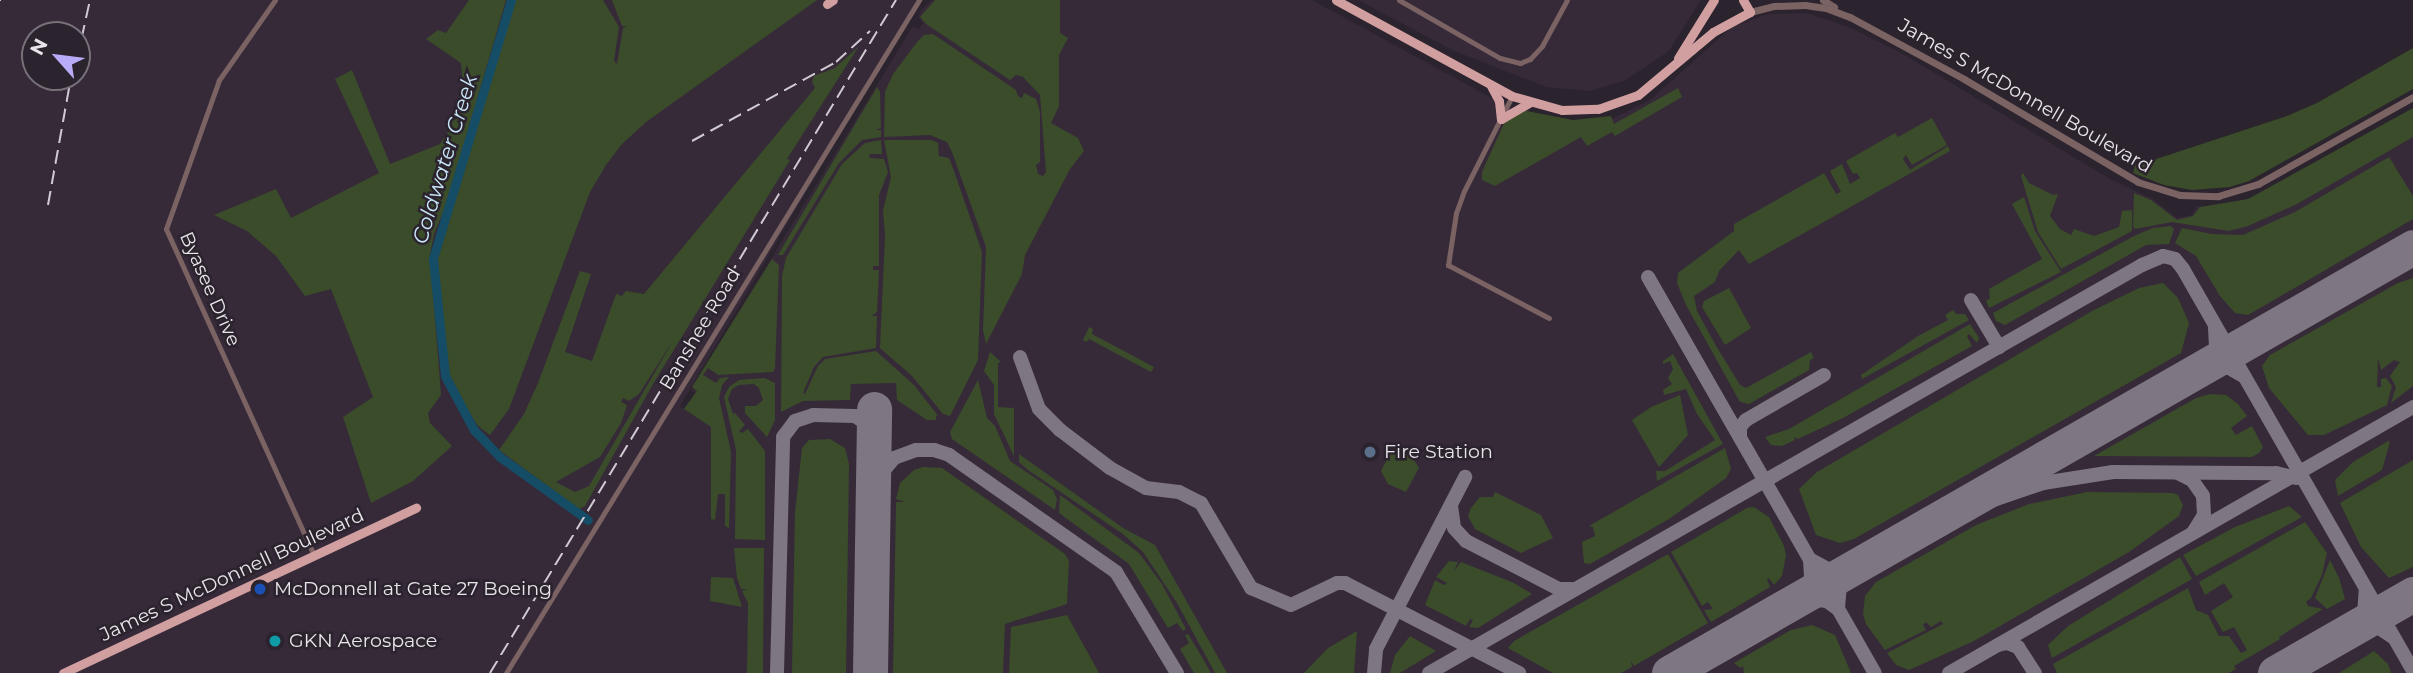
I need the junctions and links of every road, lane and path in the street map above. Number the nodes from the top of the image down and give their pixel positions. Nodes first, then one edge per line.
1 (275, 0) edge
2 (919, 0) edge
3 (1336, 0) edge
4 (1399, 0) edge
5 (1567, 0) edge
6 (1714, 0) edge
7 (1743, 0) edge
8 (1749, 0) edge
9 (1823, 0) edge
10 (1751, 12) junction
11 (1850, 17) junction
12 (1666, 74) junction
13 (1490, 85) junction
14 (1512, 96) junction
15 (2413, 97) edge
16 (1529, 103) junction
17 (1501, 119) junction
18 (1549, 318) dead end
19 (416, 508) dead end
20 (314, 556) junction
21 (63, 673) edge
22 (506, 673) edge

1 - 20 street, Byasee Drive
2 - 22 street, Banshee Road
3 - 13 main road, James S McDonnell Boulevard
4 - 5 street
6 - 12 main road
7 - 10 main road
8 - 10 main road
9 - 11 street, James S McDonnell Boulevard
10 - 11 street, James S McDonnell Boulevard
10 - 12 main road, James S McDonnell Boulevard
11 - 15 street, James S McDonnell Boulevard
12 - 16 main road, James S McDonnell Boulevard
13 - 14 main road, James S McDonnell Boulevard
13 - 17 main road
14 - 16 main road, James S McDonnell Boulevard
14 - 17 street
16 - 17 main road
17 - 18 street
19 - 20 main road, James S McDonnell Boulevard
20 - 21 main road, James S McDonnell Boulevard

